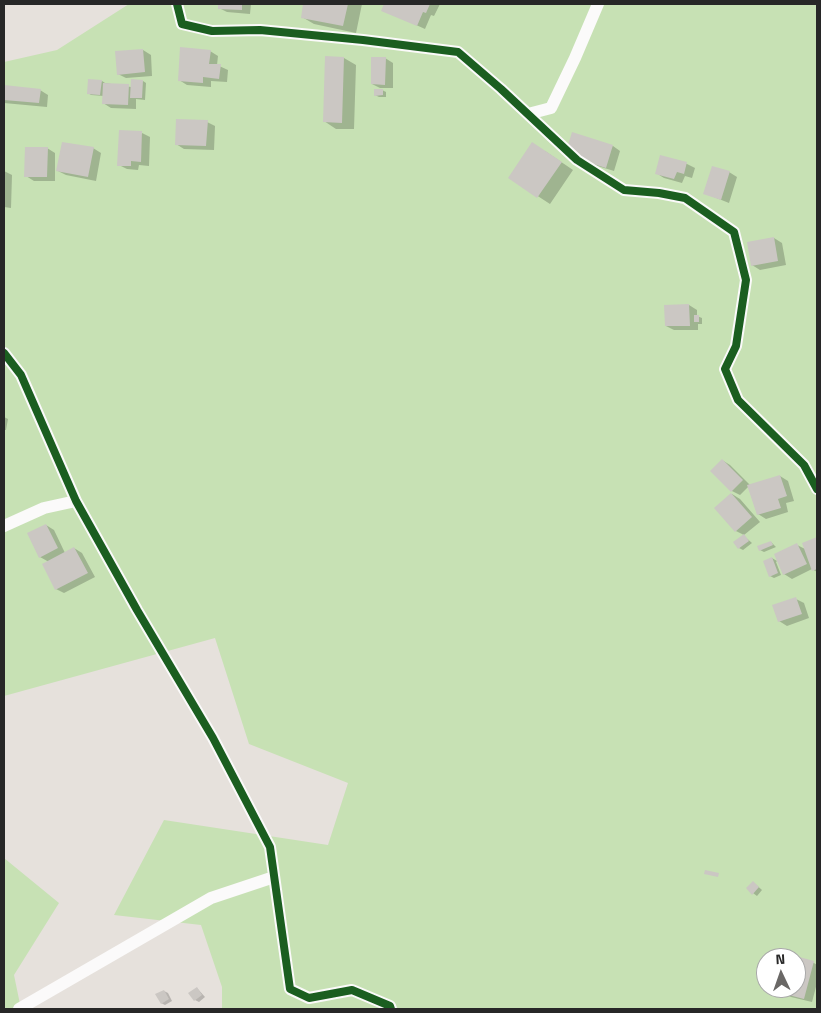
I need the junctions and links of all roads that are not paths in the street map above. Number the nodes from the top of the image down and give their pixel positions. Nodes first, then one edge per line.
1 (177, 4) edge
2 (598, 4) edge
3 (528, 114) junction
4 (4, 353) edge
5 (817, 489) edge
6 (76, 501) junction
7 (4, 526) edge
8 (274, 877) junction
9 (19, 1009) edge
10 (391, 1009) edge

1 - 3 street
2 - 3 street
3 - 5 street
4 - 6 street
6 - 7 street
6 - 8 street
8 - 9 street
8 - 10 street

